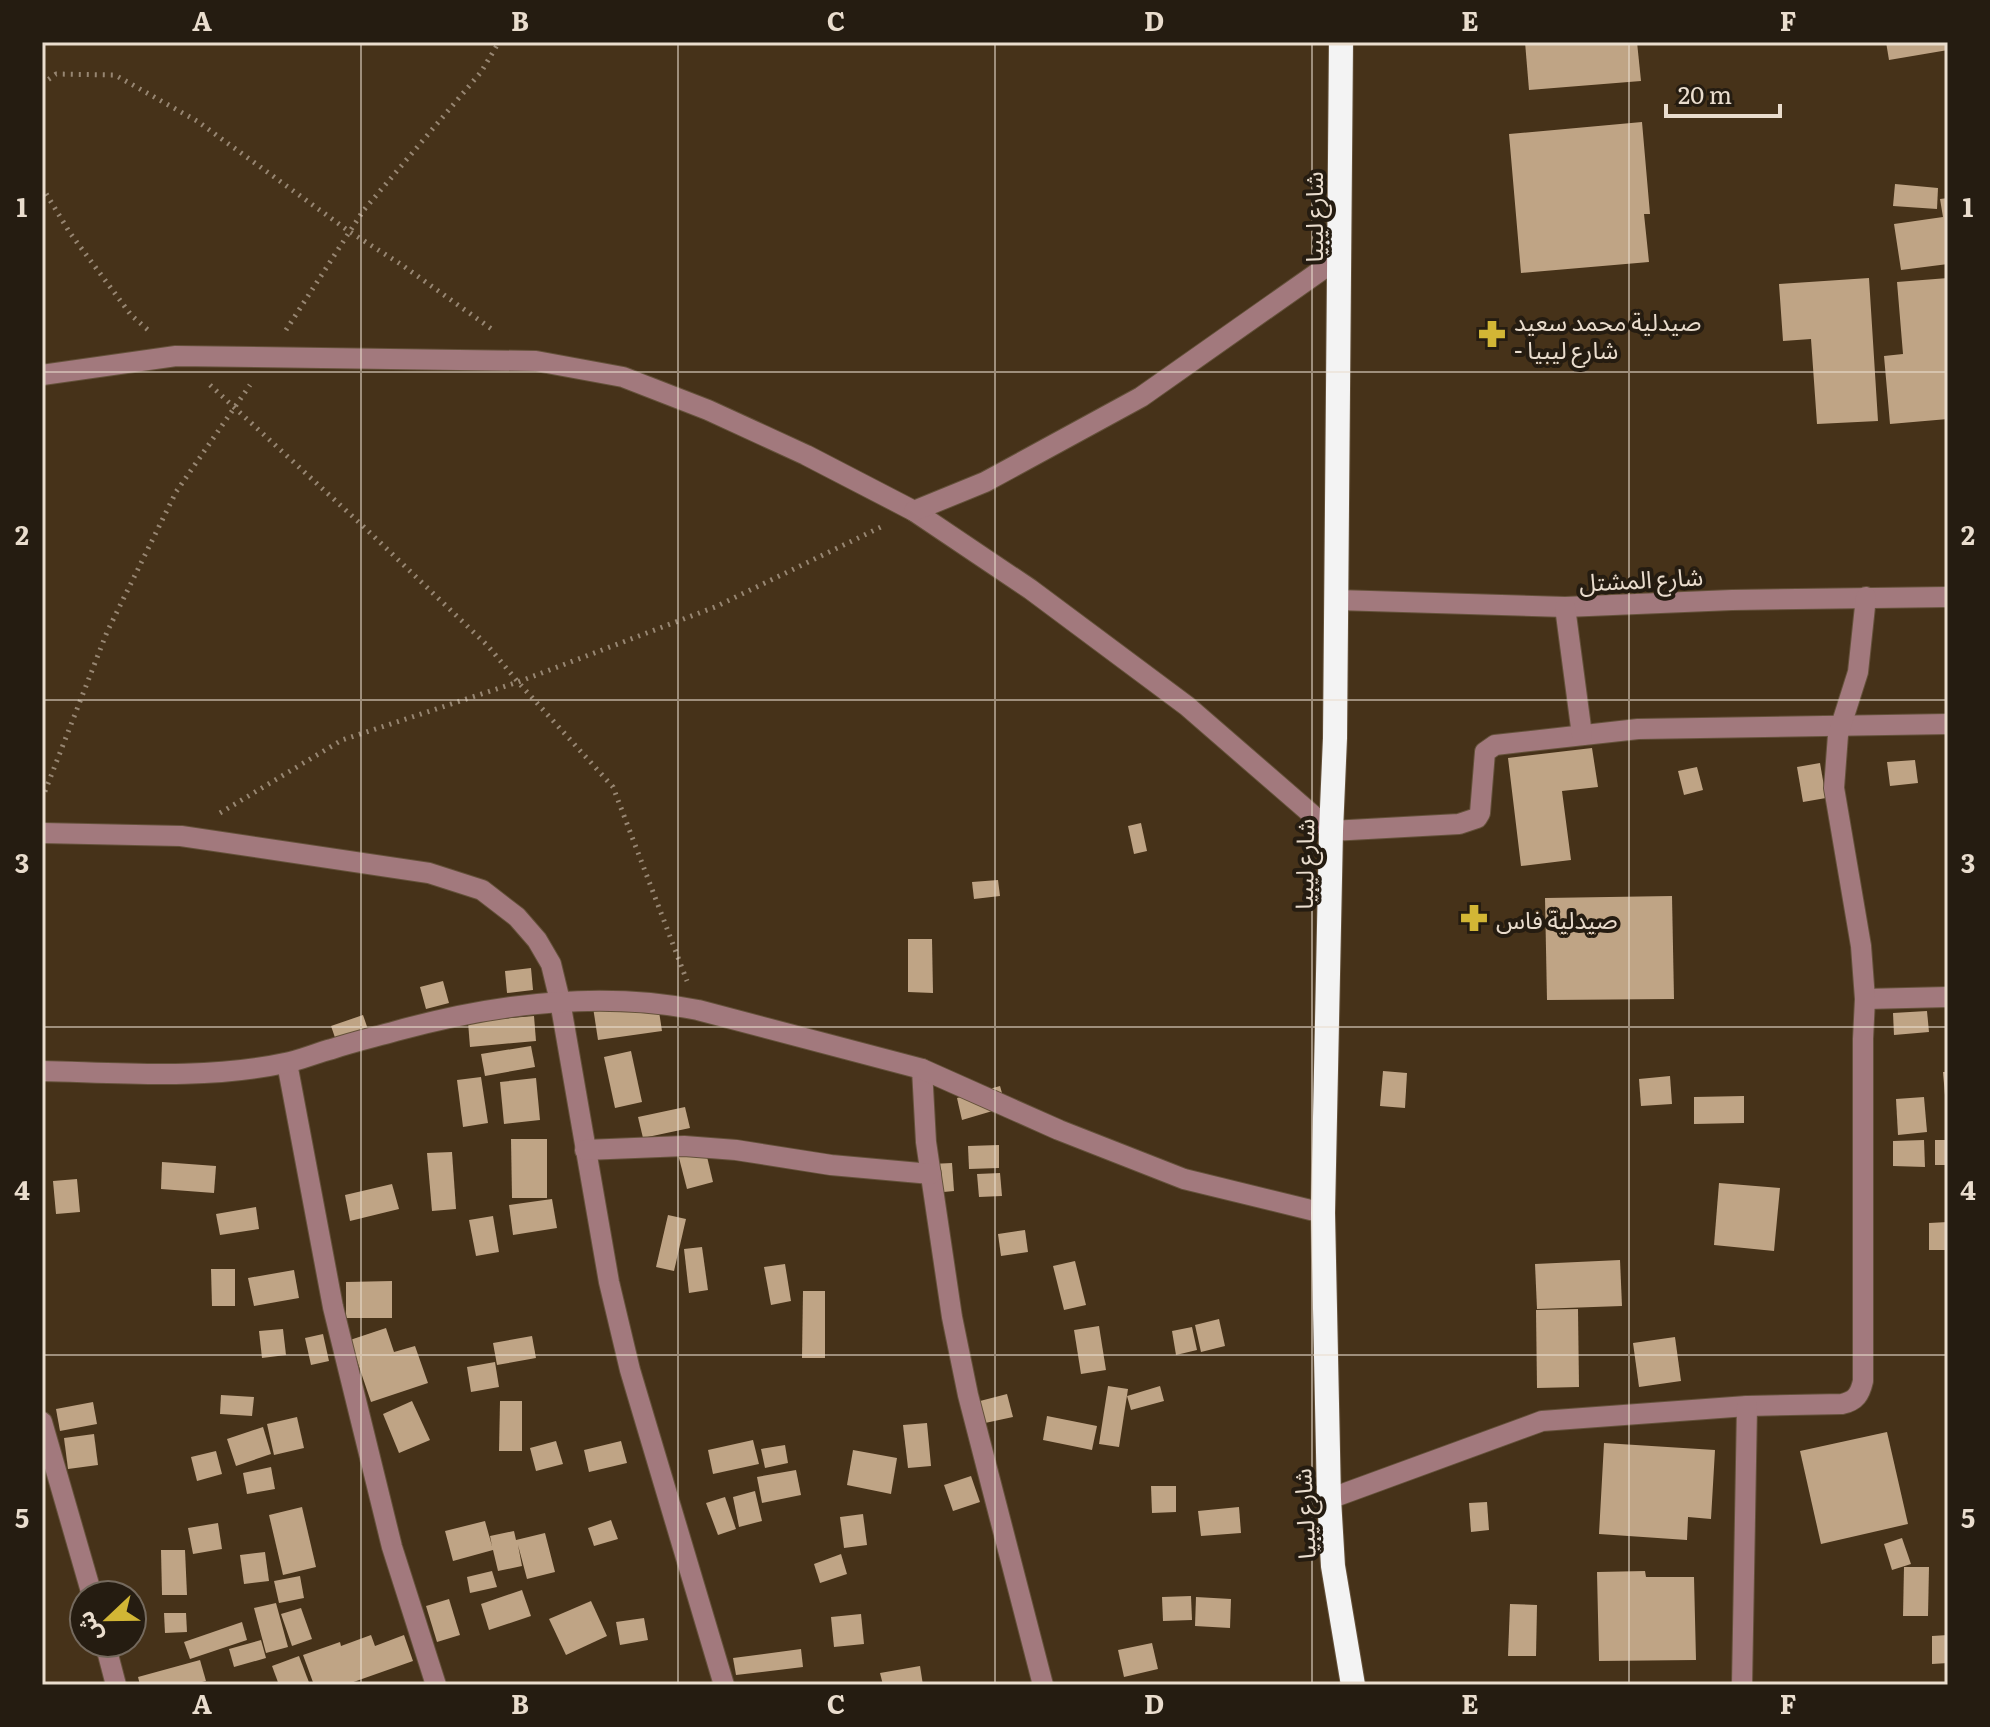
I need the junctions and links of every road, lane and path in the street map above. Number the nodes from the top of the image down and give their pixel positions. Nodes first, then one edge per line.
1 (499, 42) edge
2 (1341, 42) edge
3 (42, 84) edge
4 (42, 187) edge
5 (350, 232) junction
6 (1340, 257) junction
7 (176, 356) junction
8 (269, 357) junction
9 (536, 361) junction
10 (42, 375) edge
11 (235, 407) junction
12 (914, 511) junction
13 (1866, 597) junction
14 (1948, 597) edge
15 (1337, 600) junction
16 (1565, 607) junction
17 (518, 682) junction
18 (1948, 724) edge
19 (1841, 726) junction
20 (1582, 735) junction
21 (42, 799) edge
22 (1331, 831) junction
23 (42, 833) edge
24 (181, 836) junction
25 (1948, 997) edge
26 (1865, 999) junction
27 (560, 1001) junction
28 (698, 1010) junction
29 (287, 1063) junction
30 (922, 1069) junction
31 (42, 1071) edge
32 (585, 1150) junction
33 (931, 1174) junction
34 (1323, 1213) junction
35 (1747, 1406) junction
36 (42, 1422) edge
37 (1329, 1499) junction
38 (87, 1579) edge
39 (109, 1659) edge
40 (116, 1685) edge
41 (436, 1685) edge
42 (724, 1685) edge
43 (1043, 1685) edge
44 (1353, 1685) edge
45 (1742, 1685) edge

1 - 5 path
2 - 6 highway, شارع ليبيا
3 - 5 path
4 - 7 path
5 - 8 path
5 - 9 path
6 - 12 street
6 - 15 highway, شارع ليبيا
7 - 8 street
7 - 10 street
7 - 11 path
8 - 9 street
8 - 11 path
9 - 12 street
11 - 17 path
11 - 21 path
12 - 17 path
12 - 22 street
13 - 14 street, شارع المشتل
13 - 16 street, شارع المشتل
13 - 19 street
15 - 16 street, شارع المشتل
15 - 22 highway, شارع ليبيا
16 - 20 street
17 - 24 path
17 - 28 path
18 - 19 street
19 - 20 street
19 - 26 street
20 - 22 street
22 - 34 highway, شارع ليبيا
23 - 24 street
24 - 27 street
25 - 26 street
26 - 35 street
27 - 28 street
27 - 29 street
27 - 32 street
28 - 30 street
29 - 31 street
29 - 41 street
30 - 33 street
30 - 34 street
32 - 33 street
32 - 42 street
33 - 43 street
34 - 37 highway, شارع ليبيا
35 - 37 street
35 - 45 street
36 - 38 street
37 - 44 highway, شارع ليبيا
39 - 40 street

